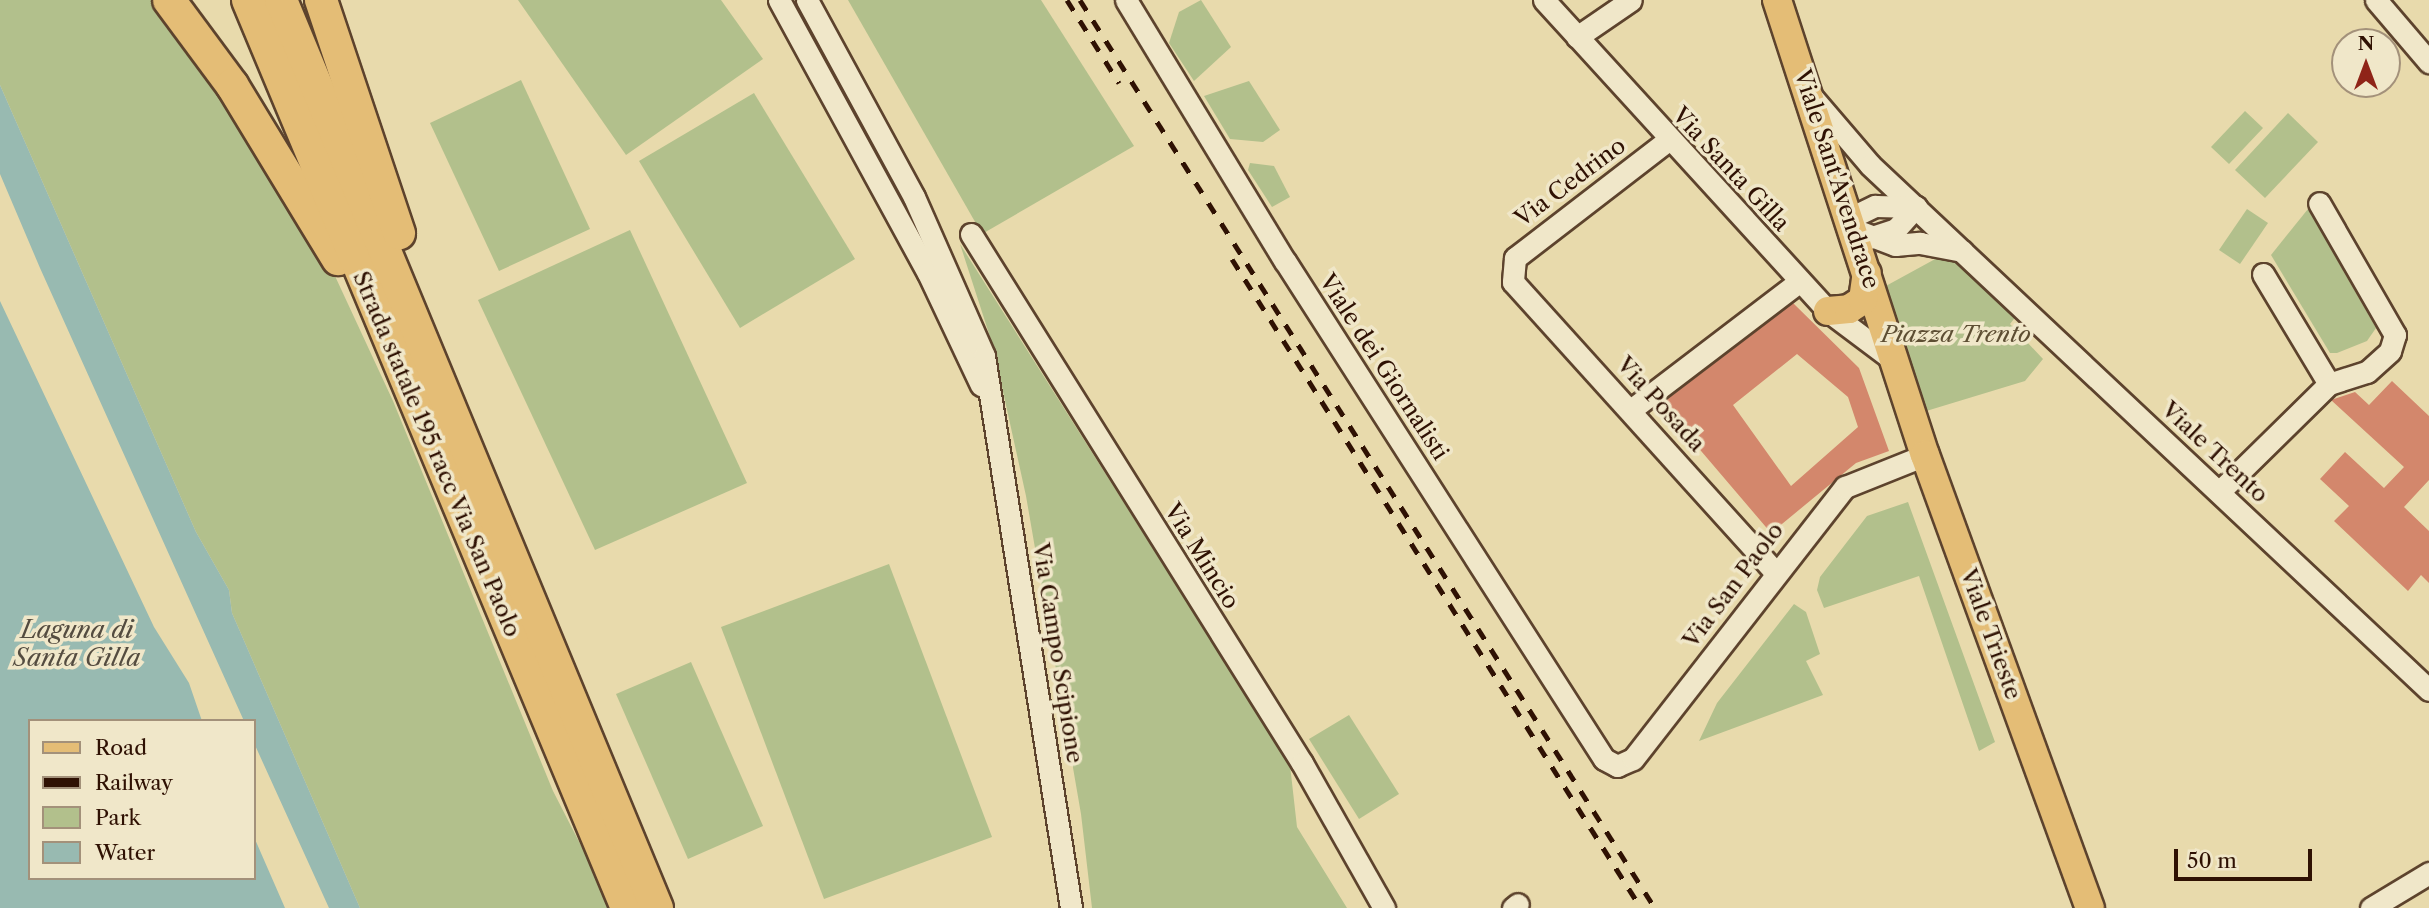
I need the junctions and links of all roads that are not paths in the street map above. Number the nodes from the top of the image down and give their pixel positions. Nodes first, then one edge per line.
1 (169, 0) edge
2 (248, 0) edge
3 (281, 0) edge
4 (321, 0) edge
5 (779, 0) edge
6 (790, 0) edge
7 (1126, 0) edge
8 (1631, 0) edge
9 (1777, 0) edge
10 (2376, 0) edge
11 (1549, 2) edge
12 (810, 3) edge
13 (797, 34) junction
14 (1577, 37) junction
15 (2429, 62) edge
16 (1811, 96) junction
17 (1667, 141) junction
18 (2319, 202) dead end
19 (1916, 206) junction
20 (1857, 229) junction
21 (971, 234) dead end
22 (1965, 252) junction
23 (1511, 269) joint
24 (1867, 273) junction
25 (2263, 274) dead end
26 (1800, 281) junction
27 (1828, 311) junction
28 (1892, 359) junction
29 (2329, 384) junction
30 (991, 406) junction
31 (1632, 409) junction
32 (1925, 456) junction
33 (479, 473) junction
34 (2219, 492) junction
35 (1776, 573) junction
36 (2424, 678) edge
37 (1604, 758) joint
38 (606, 856) junction
39 (2429, 873) edge
40 (627, 908) edge
41 (657, 908) edge
42 (1071, 908) edge
43 (1384, 908) edge
44 (2090, 908) edge
45 (2371, 908) edge

1 - 38 highway
2 - 38 highway, Strada statale 195 racc Via San Paolo
3 - 33 highway, Strada statale 195 racc Via San Paolo
4 - 33 highway
5 - 13 street, Via Campo Scipione
6 - 13 street, Via Campo Scipione
7 - 37 street, Viale dei Giornalisti
8 - 14 street
9 - 16 main road, Viale Sant'Avendrace
10 - 15 street
11 - 14 street, Via Santa Gilla
12 - 30 street, Via Campo Scipione
13 - 30 street, Via Campo Scipione
14 - 17 street, Via Santa Gilla
16 - 19 street, Viale Trento
16 - 20 main road, Viale Sant'Avendrace
17 - 23 street, Via Cedrino
17 - 26 street, Via Santa Gilla
18 - 29 street
19 - 20 street
19 - 20 street
19 - 22 street, Viale Trento
20 - 22 street
20 - 24 main road, Viale Sant'Avendrace
21 - 43 street, Via Mincio
22 - 34 street, Viale Trento
23 - 31 street, Via Posada
24 - 27 main road
24 - 28 main road, Viale Sant'Avendrace
25 - 29 street
26 - 27 street, Via Santa Gilla
26 - 31 street
27 - 28 street, Via Santa Gilla
28 - 32 main road, Viale Trieste
29 - 34 street
30 - 42 street, Via Campo Scipione
31 - 35 street, Via Posada
32 - 35 street, Via San Paolo
32 - 44 main road, Viale Trieste
33 - 41 highway, Strada statale 195 racc Via San Paolo
34 - 36 street, Viale Trento
35 - 37 street, Via San Paolo
38 - 40 highway, Strada statale 195 racc Via San Paolo
39 - 45 street

